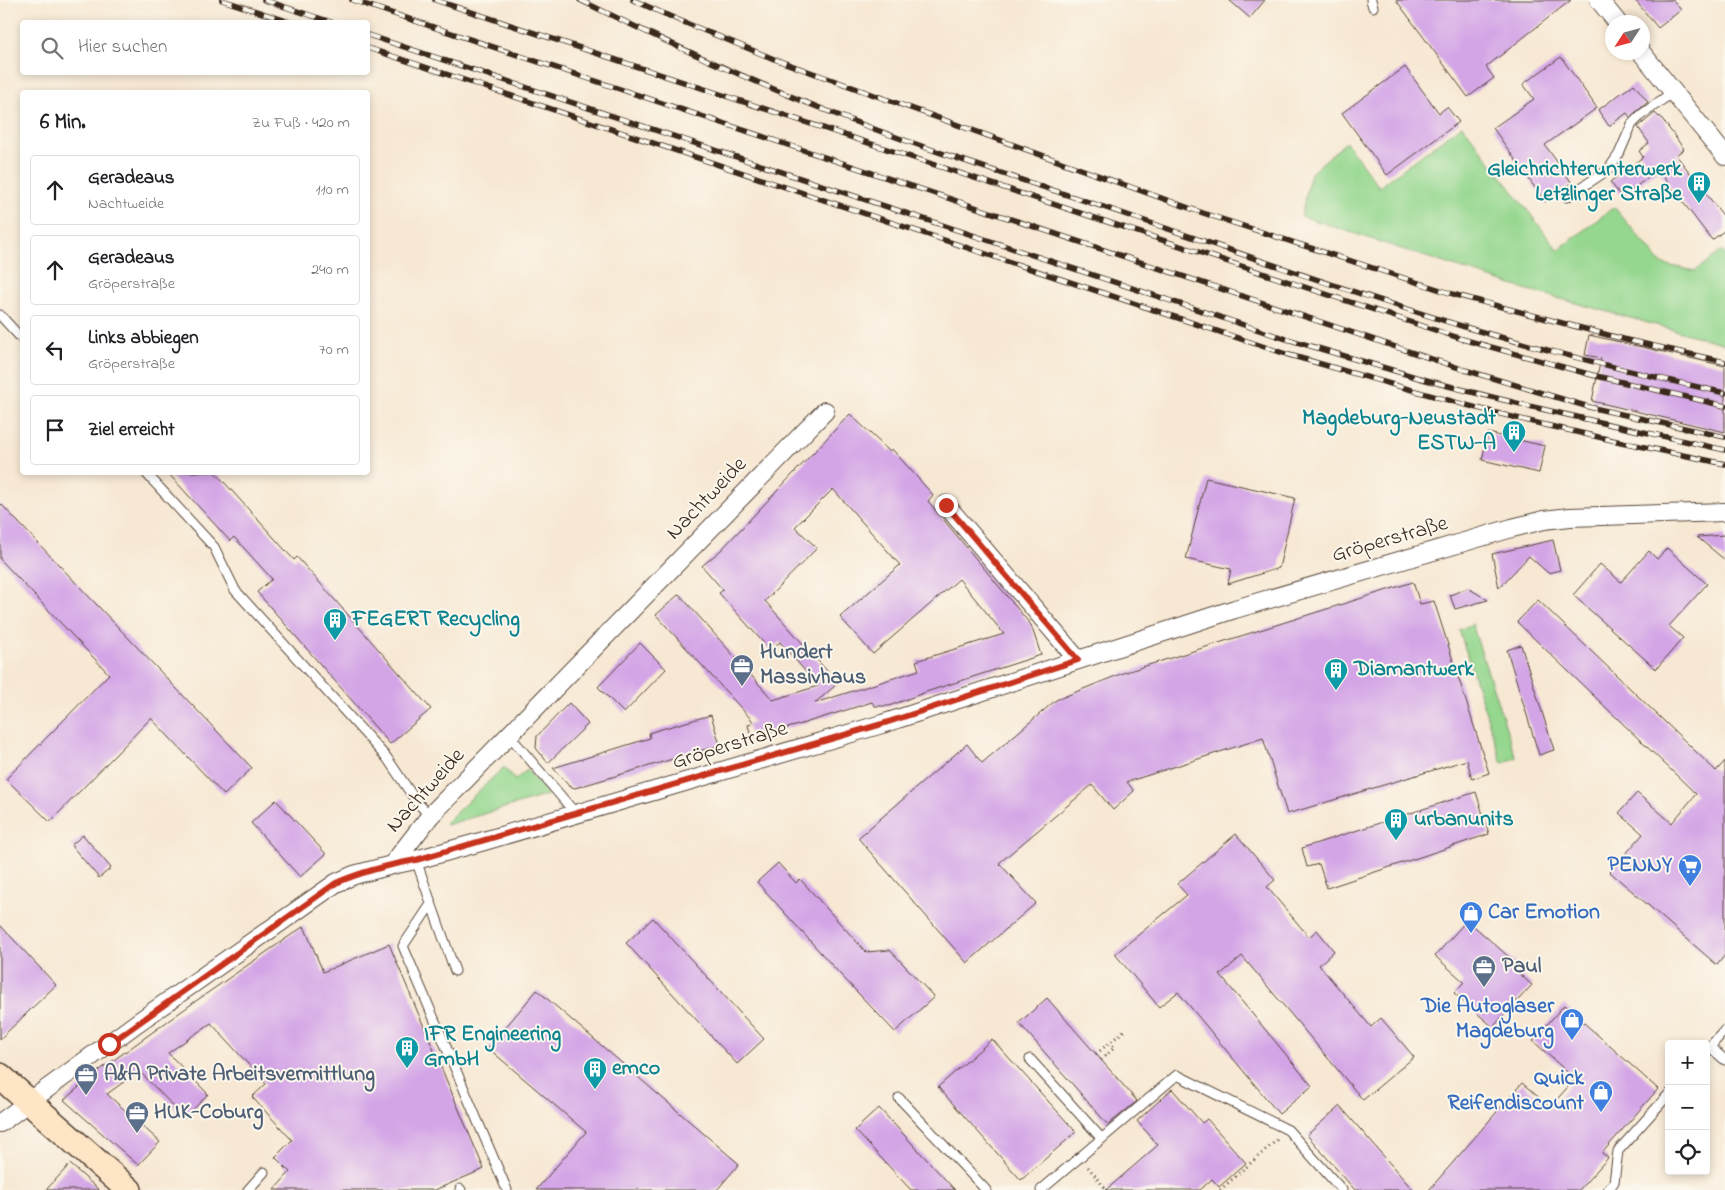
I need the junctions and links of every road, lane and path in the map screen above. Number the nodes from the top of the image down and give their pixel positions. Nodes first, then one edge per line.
1 (1599, 0) edge
2 (1611, 15) edge
3 (1647, 60) edge
4 (1673, 92) junction
5 (1725, 156) edge
6 (1567, 197) dead end
7 (0, 315) edge
8 (20, 337) edge
9 (825, 411) dead end
10 (148, 475) edge
11 (946, 505) dead end
12 (1725, 512) edge
13 (1078, 660) junction
14 (508, 735) junction
15 (576, 814) junction
16 (430, 816) junction
17 (416, 860) junction
18 (392, 865) junction
19 (431, 904) junction
20 (455, 971) dead end
21 (1125, 1030) dead end
22 (1725, 1030) edge
23 (1110, 1043) junction
24 (1710, 1047) edge
25 (1710, 1050) edge
26 (1096, 1054) dead end
27 (1030, 1059) dead end
28 (1101, 1060) dead end
29 (1725, 1060) edge
30 (0, 1076) edge
31 (899, 1098) dead end
32 (1665, 1098) edge
33 (29, 1101) junction
34 (0, 1123) edge
35 (1288, 1130) junction
36 (1102, 1139) junction
37 (1080, 1157) junction
38 (264, 1172) dead end
39 (129, 1190) edge
40 (248, 1190) edge
41 (508, 1190) edge
42 (986, 1190) edge
43 (1041, 1190) edge
44 (1101, 1190) edge
45 (1220, 1190) edge
46 (1342, 1190) edge
47 (1608, 1190) edge

1 - 2 street
3 - 4 street
4 - 5 street
4 - 6 lane
7 - 8 lane
9 - 14 street, Nachtweide
10 - 16 lane
11 - 13 street
12 - 13 street, Gröperstraße
13 - 15 street, Gröperstraße
14 - 15 lane
14 - 16 street, Nachtweide
15 - 17 street, Gröperstraße
16 - 18 street, Nachtweide
17 - 18 street, Gröperstraße
17 - 19 lane
18 - 33 street, Nachtweide
19 - 20 lane
19 - 41 lane
21 - 23 path
22 - 24 lane
23 - 26 path
23 - 28 path
25 - 29 lane
27 - 36 lane
30 - 33 street
31 - 42 lane
32 - 47 lane
33 - 34 street, Nachtweide
33 - 39 street
35 - 36 lane
35 - 45 path
35 - 46 lane
36 - 37 lane
37 - 43 lane
37 - 44 path
38 - 40 lane

